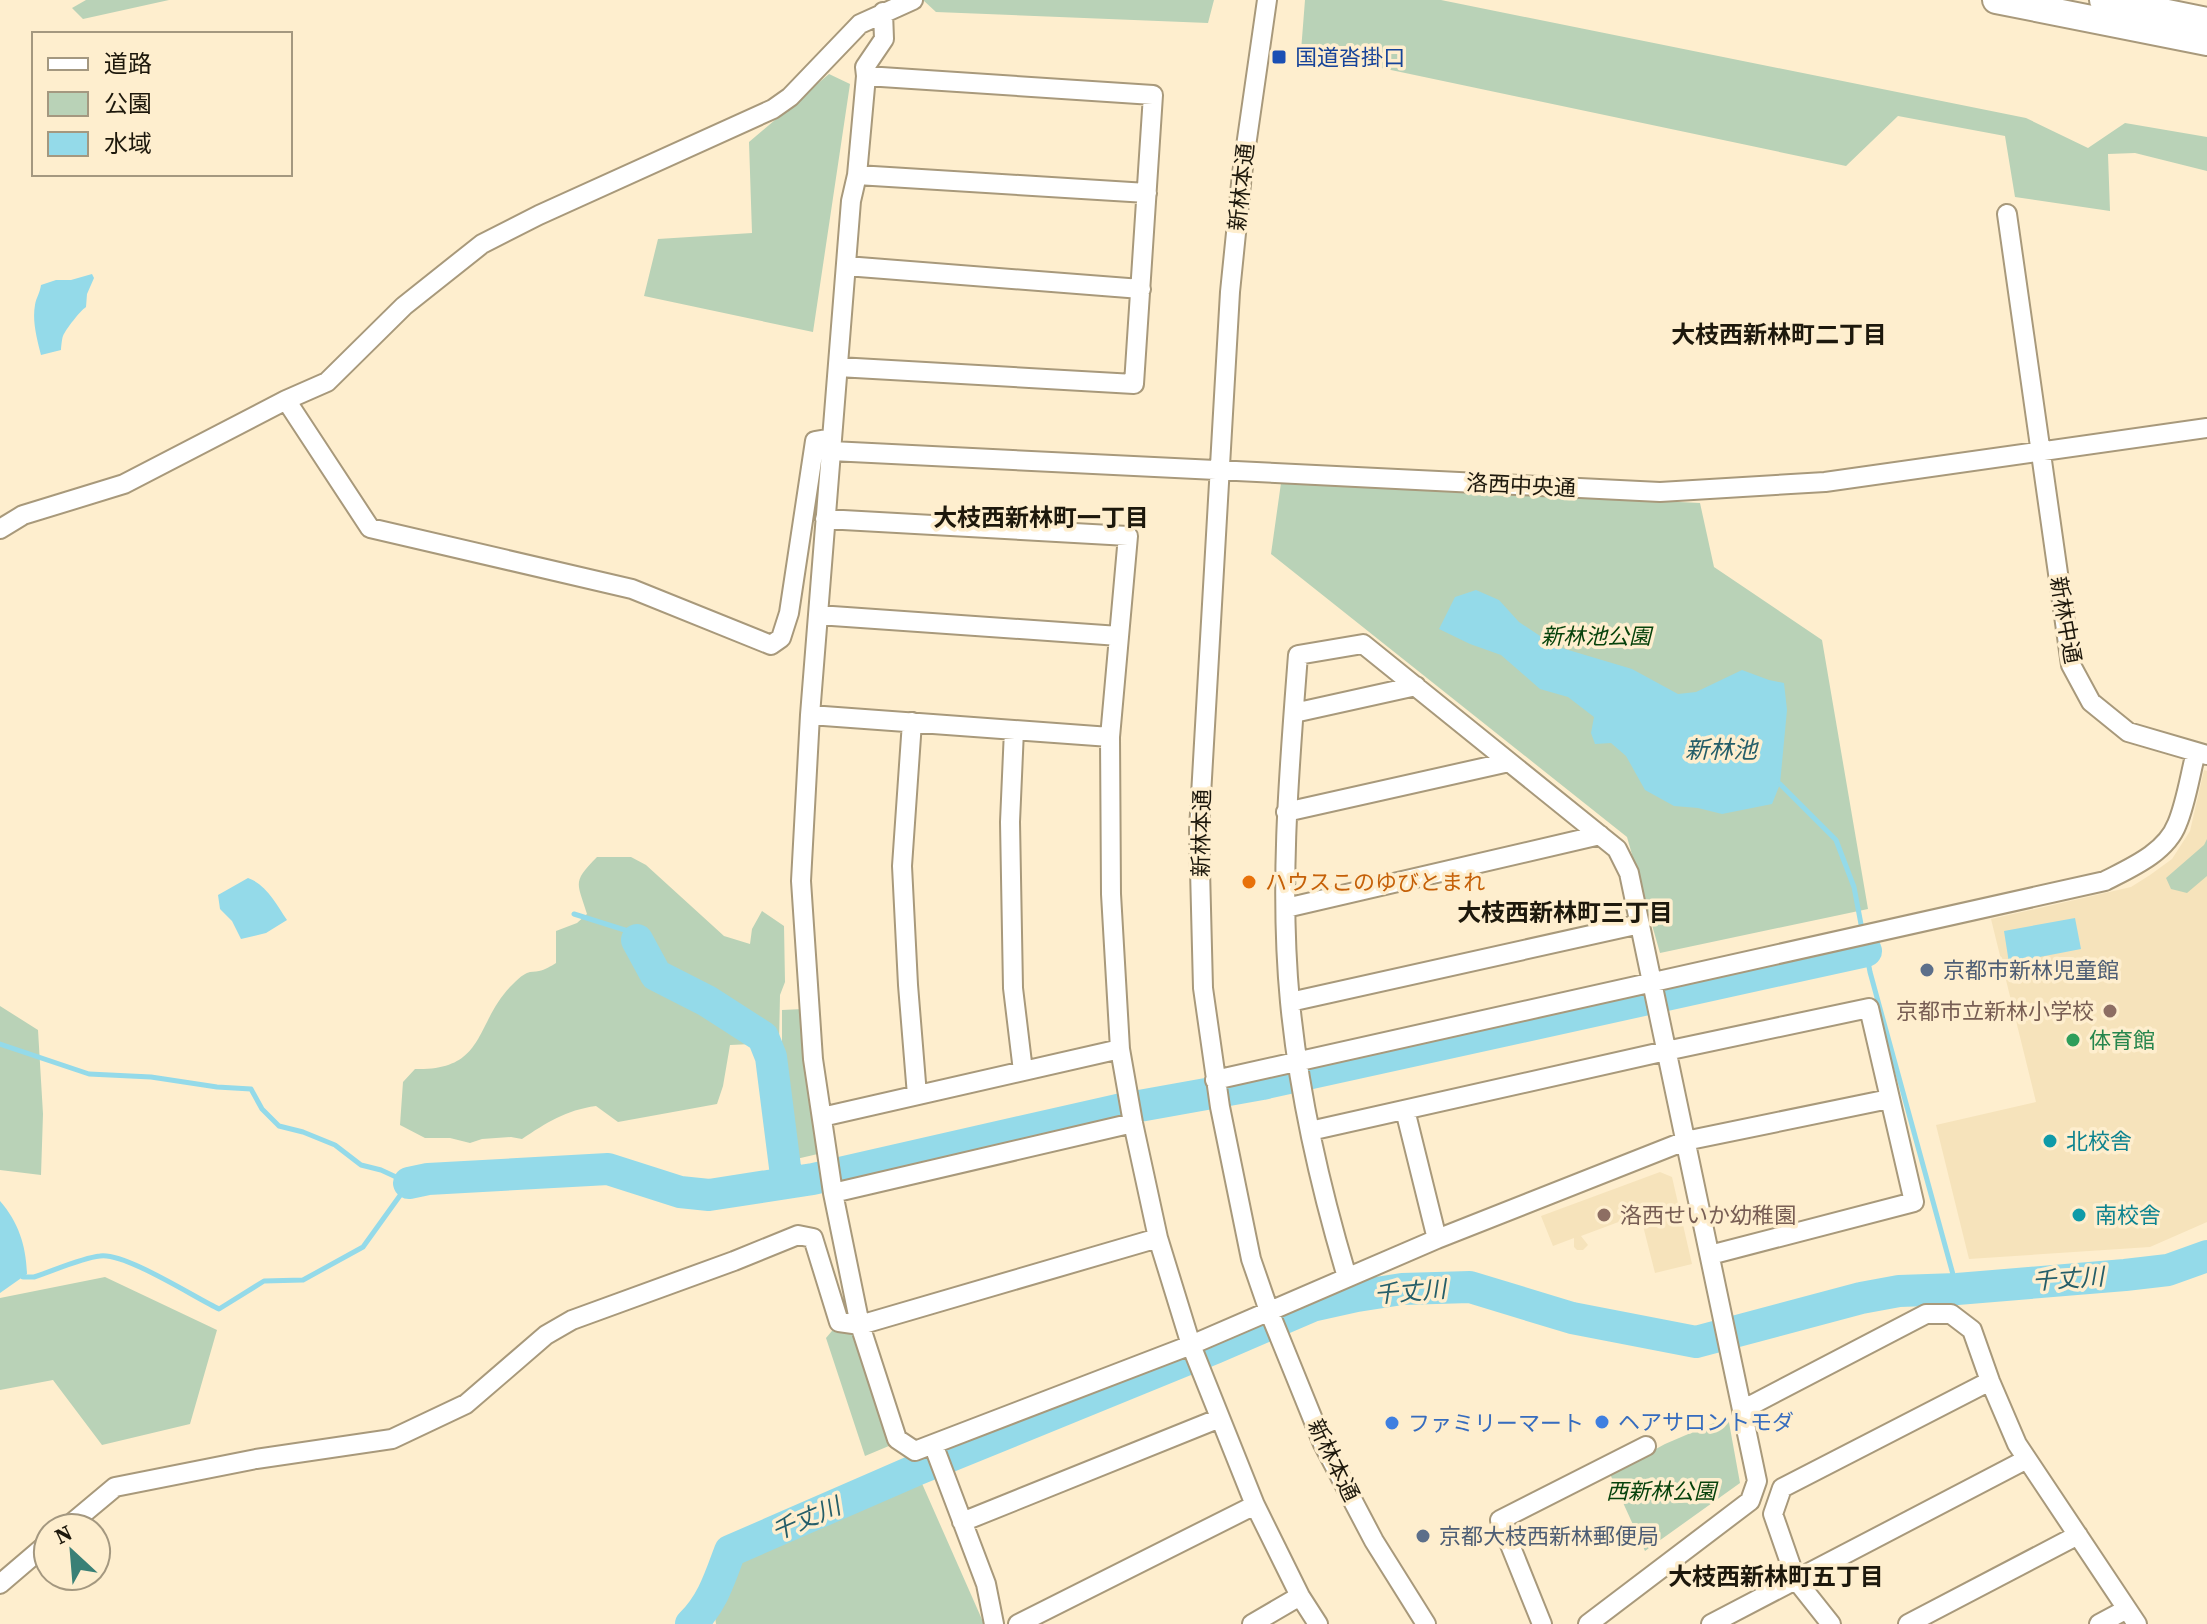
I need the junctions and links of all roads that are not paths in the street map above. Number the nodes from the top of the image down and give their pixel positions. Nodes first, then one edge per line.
1 (913, 0) edge
2 (1267, 0) edge
3 (1996, 0) edge
4 (2103, 0) edge
5 (883, 12) junction
6 (2207, 21) edge
7 (2207, 42) edge
8 (866, 76) junction
9 (857, 175) junction
10 (1147, 193) junction
11 (2007, 214) dead end
12 (846, 266) junction
13 (1141, 289) junction
14 (838, 367) junction
15 (286, 400) junction
16 (2207, 428) edge
17 (831, 445) junction
18 (2040, 452) junction
19 (1220, 471) junction
20 (825, 519) junction
21 (0, 529) edge
22 (818, 615) junction
23 (1119, 636) junction
24 (1416, 686) junction
25 (1294, 713) junction
26 (810, 715) junction
27 (912, 722) junction
28 (1014, 730) junction
29 (1110, 737) junction
30 (2201, 754) edge
31 (1509, 762) junction
32 (1286, 812) junction
33 (1600, 835) junction
34 (1286, 908) junction
35 (1640, 924) junction
36 (1652, 983) junction
37 (1290, 1002) junction
38 (1120, 1049) junction
39 (1666, 1051) junction
40 (1299, 1062) junction
41 (1023, 1071) junction
42 (1215, 1080) junction
43 (917, 1095) junction
44 (1889, 1099) junction
45 (1405, 1110) junction
46 (822, 1117) junction
47 (1133, 1123) junction
48 (1310, 1131) junction
49 (1685, 1141) junction
50 (833, 1193) junction
51 (1158, 1238) junction
52 (1437, 1239) junction
53 (1710, 1255) junction
54 (1347, 1277) junction
55 (1269, 1311) junction
56 (860, 1325) junction
57 (1191, 1345) junction
58 (1990, 1381) junction
59 (1742, 1410) junction
60 (1220, 1418) junction
61 (933, 1444) junction
62 (1646, 1446) dead end
63 (2027, 1459) junction
64 (1255, 1505) junction
65 (85, 1512) edge
66 (962, 1522) junction
67 (2078, 1535) junction
68 (32, 1557) edge
69 (1796, 1580) junction
70 (0, 1584) edge
71 (1300, 1596) junction
72 (2132, 1616) edge
73 (994, 1624) edge
74 (1018, 1624) edge
75 (1252, 1624) edge
76 (1318, 1624) edge
77 (1426, 1624) edge
78 (1542, 1624) edge
79 (1588, 1624) edge
80 (1711, 1624) edge
81 (1831, 1624) edge
82 (1908, 1624) edge
83 (2099, 1624) edge

1 - 5 street
2 - 19 street, 新林本通
3 - 7 highway
4 - 6 highway
5 - 8 street
5 - 15 street
8 - 9 street
8 - 10 street
9 - 10 street
9 - 12 street
10 - 13 street
11 - 18 street, 新林中通
12 - 13 street
12 - 14 street
13 - 14 street
14 - 17 street
15 - 17 street
15 - 21 street
16 - 18 street, 洛西中央通
17 - 19 street, 洛西中央通
17 - 20 street
18 - 19 street, 洛西中央通
18 - 30 street, 新林中通
19 - 42 street, 新林本通
20 - 22 street
20 - 23 street
22 - 23 street
22 - 26 street
23 - 29 street
24 - 25 street
24 - 25 street
24 - 31 street
25 - 32 street
26 - 27 street
26 - 46 street
27 - 28 street
27 - 43 street
28 - 29 street
28 - 41 street
29 - 38 street
30 - 36 street
31 - 32 street
31 - 33 street
32 - 34 street
33 - 34 street
33 - 35 street
34 - 37 street
35 - 36 street
35 - 37 street
36 - 39 street
36 - 40 street
37 - 40 street
38 - 41 street
38 - 47 street
39 - 44 street
39 - 45 street
39 - 49 street
40 - 42 street
40 - 48 street
41 - 43 street
42 - 55 street, 新林本通
43 - 46 street
44 - 49 street
44 - 53 street
45 - 48 street
45 - 52 street
46 - 50 street
47 - 50 street
47 - 51 street
48 - 54 street
49 - 52 street
49 - 53 street
50 - 56 street
51 - 56 street
51 - 57 street
52 - 54 street
53 - 59 street
54 - 55 street
55 - 57 street
55 - 77 street, 新林本通
56 - 61 street
56 - 65 street
57 - 60 street
57 - 61 street
58 - 59 street
58 - 63 street
58 - 69 street
59 - 79 street
60 - 64 street
60 - 66 street
61 - 66 street
62 - 78 street
63 - 67 street
63 - 69 street
64 - 71 street
64 - 74 street
66 - 73 street
67 - 72 street
67 - 82 street
68 - 70 street
69 - 80 street
69 - 81 street
71 - 75 street
71 - 76 street
72 - 83 street

